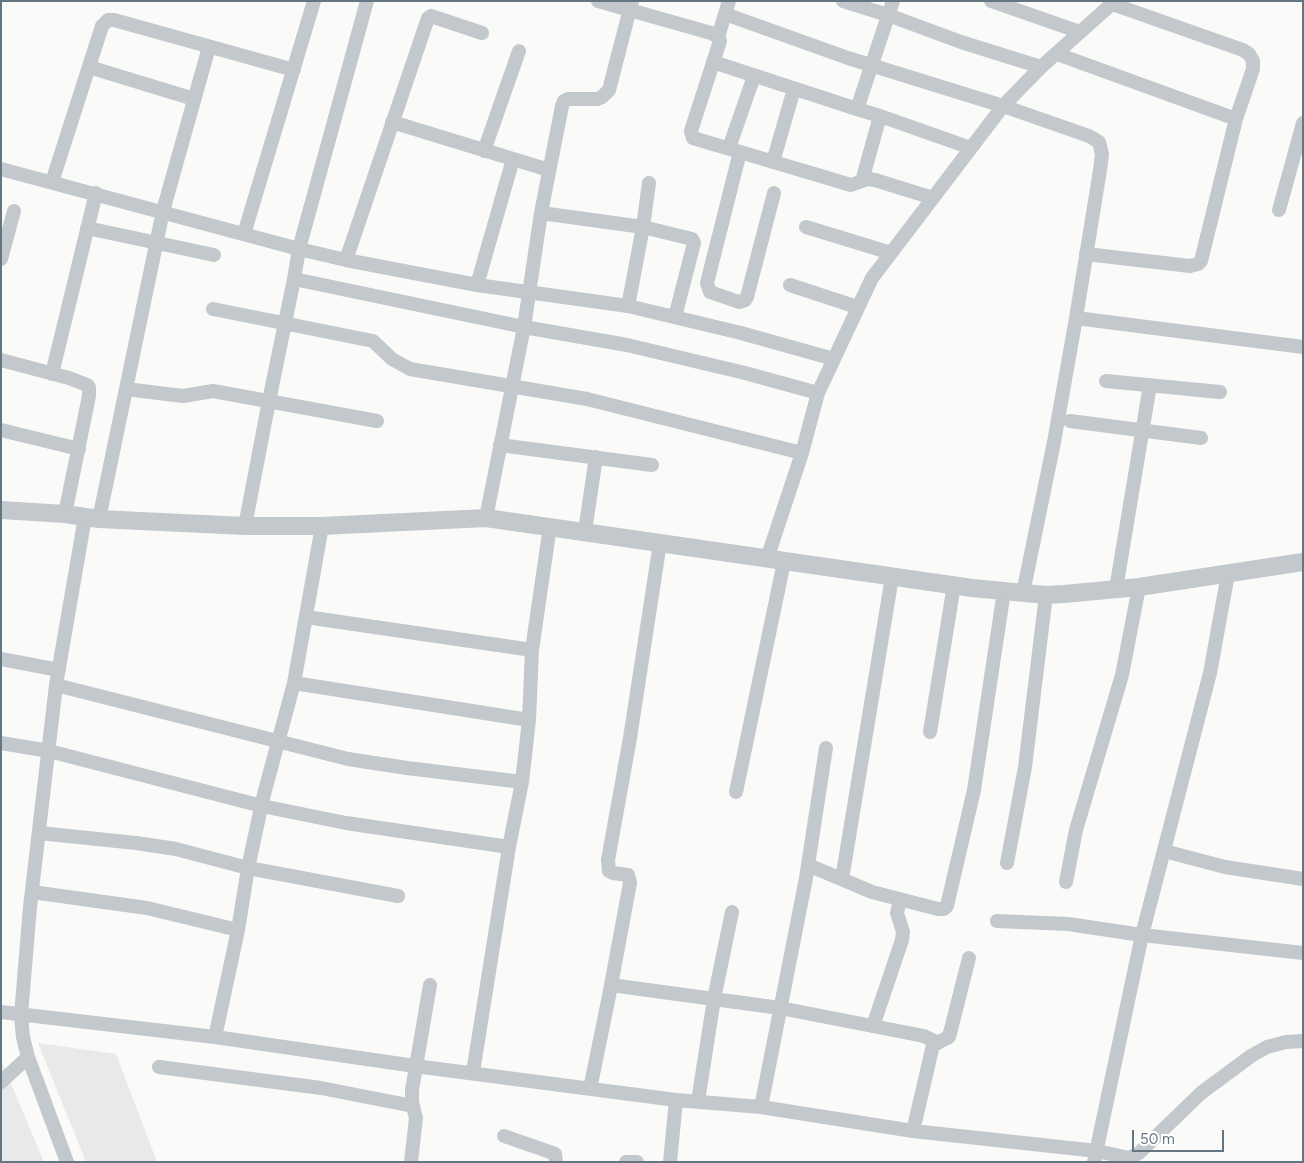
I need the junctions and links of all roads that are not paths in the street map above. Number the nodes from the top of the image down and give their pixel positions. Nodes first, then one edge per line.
1 (314, 1) edge
2 (367, 1) edge
3 (598, 1) edge
4 (843, 1) edge
5 (893, 1) edge
6 (991, 1) edge
7 (1114, 2) edge
8 (631, 6) edge
9 (727, 8) edge
10 (888, 15) junction
11 (1080, 32) junction
12 (482, 33) dead end
13 (718, 38) junction
14 (209, 46) junction
15 (519, 51) dead end
16 (1057, 54) junction
17 (713, 62) junction
18 (872, 65) junction
19 (89, 67) junction
20 (1041, 67) junction
21 (294, 70) junction
22 (754, 76) junction
23 (794, 89) junction
24 (194, 99) junction
25 (1003, 106) junction
26 (856, 110) junction
27 (880, 116) junction
28 (1236, 119) junction
29 (392, 122) junction
30 (1303, 123) edge
31 (970, 148) junction
32 (734, 150) junction
33 (484, 151) junction
34 (513, 160) junction
35 (773, 162) junction
36 (1, 169) edge
37 (549, 170) junction
38 (862, 181) junction
39 (52, 182) junction
40 (649, 183) dead end
41 (774, 192) dead end
42 (96, 194) junction
43 (933, 198) junction
44 (1279, 210) dead end
45 (14, 211) dead end
46 (163, 211) junction
47 (541, 213) junction
48 (643, 227) junction
49 (806, 227) dead end
50 (87, 228) junction
51 (244, 234) junction
52 (156, 242) junction
53 (299, 249) junction
54 (891, 253) junction
55 (1086, 254) junction
56 (214, 255) dead end
57 (1, 259) edge
58 (346, 260) junction
59 (294, 279) junction
60 (477, 284) junction
61 (790, 285) dead end
62 (529, 292) junction
63 (628, 306) junction
64 (858, 307) junction
65 (213, 309) dead end
66 (674, 317) junction
67 (1076, 318) junction
68 (286, 324) junction
69 (524, 327) junction
70 (1303, 347) edge
71 (834, 359) junction
72 (1, 360) edge
73 (52, 374) junction
74 (1106, 381) dead end
75 (1150, 384) junction
76 (512, 385) junction
77 (126, 389) junction
78 (1220, 392) dead end
79 (818, 393) junction
80 (269, 400) junction
81 (377, 421) dead end
82 (1070, 421) dead end
83 (1, 430) edge
84 (1142, 430) junction
85 (1201, 438) dead end
86 (500, 445) junction
87 (79, 449) junction
88 (802, 454) junction
89 (596, 457) junction
90 (652, 465) dead end
91 (1, 510) edge
92 (65, 514) junction
93 (92, 518) junction
94 (486, 518) junction
95 (245, 526) junction
96 (322, 526) junction
97 (550, 526) junction
98 (585, 531) junction
99 (660, 543) junction
100 (766, 559) junction
101 (784, 562) junction
102 (1303, 562) edge
103 (1228, 574) junction
104 (892, 576) junction
105 (954, 585) junction
106 (1139, 587) junction
107 (1116, 589) junction
108 (1004, 591) junction
109 (1023, 594) junction
110 (1046, 594) junction
111 (306, 617) junction
112 (532, 650) junction
113 (1, 660) edge
114 (59, 670) junction
115 (294, 683) junction
116 (56, 685) junction
117 (529, 720) junction
118 (930, 732) dead end
119 (279, 742) junction
120 (1, 743) edge
121 (826, 748) dead end
122 (49, 751) junction
123 (522, 782) junction
124 (736, 792) dead end
125 (262, 806) junction
126 (39, 833) junction
127 (509, 847) junction
128 (1164, 851) junction
129 (1007, 863) dead end
130 (808, 865) junction
131 (248, 868) junction
132 (1303, 879) edge
133 (842, 880) junction
134 (1066, 882) dead end
135 (32, 892) junction
136 (398, 896) dead end
137 (900, 900) junction
138 (732, 912) dead end
139 (997, 921) dead end
140 (238, 930) junction
141 (1142, 935) junction
142 (1303, 954) edge
143 (969, 958) dead end
144 (430, 985) dead end
145 (611, 985) junction
146 (714, 999) junction
147 (780, 1008) junction
148 (1, 1012) edge
149 (21, 1015) junction
150 (873, 1026) junction
151 (215, 1037) junction
152 (1303, 1041) edge
153 (938, 1043) junction
154 (28, 1058) junction
155 (415, 1066) junction
156 (158, 1067) dead end
157 (473, 1072) junction
158 (1, 1082) edge
159 (590, 1089) junction
160 (676, 1100) junction
161 (698, 1101) junction
162 (413, 1106) junction
163 (761, 1107) junction
164 (913, 1131) junction
165 (504, 1136) dead end
166 (1095, 1157) edge
167 (67, 1162) edge
168 (411, 1162) edge
169 (556, 1162) edge
170 (626, 1162) edge
171 (637, 1162) edge
172 (670, 1162) edge

1 - 21 street
2 - 53 street
3 - 8 street
4 - 10 street
5 - 10 street
6 - 11 street
7 - 11 street
7 - 28 street
8 - 13 street
8 - 37 street
9 - 13 street
9 - 18 street
10 - 18 street
10 - 20 street
11 - 16 street
12 - 29 street
13 - 17 street
14 - 19 street
14 - 21 street
14 - 24 street
15 - 33 street
16 - 20 street
16 - 28 street
17 - 22 street
17 - 32 street
18 - 25 street
18 - 26 street
19 - 24 street
19 - 39 street
20 - 25 street
21 - 51 street
22 - 23 street
22 - 32 street
23 - 26 street
23 - 35 street
24 - 46 street
25 - 31 street
25 - 55 street
26 - 27 street
27 - 31 street
27 - 38 street
28 - 55 street
29 - 33 street
29 - 58 street
30 - 44 street
31 - 43 street
32 - 35 street
32 - 41 street
33 - 34 street
34 - 37 street
34 - 60 street
35 - 38 street
36 - 39 street
37 - 47 street
38 - 43 street
39 - 42 street
40 - 48 street
42 - 46 street
42 - 50 street
43 - 54 street
45 - 57 street
46 - 51 street
46 - 52 street
47 - 48 street
47 - 62 street
48 - 63 street
48 - 66 street
49 - 54 street
50 - 52 street
50 - 73 street
51 - 53 street
52 - 56 street
52 - 77 street
53 - 58 street
53 - 59 street
54 - 64 street
55 - 67 street
58 - 60 street
59 - 68 street
59 - 69 street
60 - 62 street
61 - 64 street
62 - 63 street
62 - 69 street
63 - 66 street
64 - 71 street
65 - 68 street
66 - 71 street
67 - 70 street
67 - 109 street
68 - 76 street
68 - 80 street
69 - 76 street
69 - 79 street
71 - 79 street
72 - 73 street
73 - 87 street
74 - 75 street
75 - 78 street
75 - 84 street
76 - 86 street
76 - 88 street
77 - 80 street
77 - 93 street
79 - 88 street
80 - 81 street
80 - 95 street
82 - 84 street
83 - 87 street
84 - 85 street
84 - 107 street
86 - 89 street
86 - 94 street
87 - 92 street
88 - 100 street
89 - 90 street
89 - 98 street
91 - 92 street
92 - 93 street
93 - 95 street
93 - 114 street
94 - 96 street
94 - 97 street
95 - 96 street
96 - 111 street
97 - 98 street
97 - 112 street
98 - 99 street
99 - 100 street
99 - 145 street
100 - 101 street
101 - 104 street
101 - 124 street
102 - 103 street
103 - 106 street
103 - 128 street
104 - 105 street
104 - 133 street
105 - 108 street
105 - 118 street
106 - 107 street
106 - 134 street
107 - 110 street
108 - 109 street
108 - 137 street
109 - 110 street
110 - 129 street
111 - 112 street
111 - 115 street
112 - 117 street
113 - 114 street
114 - 116 street
115 - 117 street
115 - 119 street
116 - 119 street
116 - 122 street
117 - 123 street
119 - 123 street
119 - 125 street
120 - 122 street
121 - 130 street
122 - 125 street
122 - 126 street
123 - 127 street
125 - 127 street
125 - 131 street
126 - 131 street
126 - 135 street
127 - 157 street
128 - 132 street
128 - 141 street
130 - 133 street
130 - 147 street
131 - 136 street
131 - 140 street
133 - 137 street
135 - 140 street
135 - 149 street
137 - 150 street
138 - 146 street
139 - 141 street
140 - 151 street
141 - 142 street
141 - 166 street
143 - 153 street
144 - 155 street
145 - 146 street
145 - 159 street
146 - 147 street
146 - 161 street
147 - 150 street
147 - 163 street
148 - 149 street
149 - 151 street
149 - 154 street
150 - 153 street
151 - 155 street
152 - 166 street
153 - 164 street
154 - 158 street
154 - 167 street
155 - 157 street
155 - 162 street
156 - 162 street
157 - 159 street
159 - 160 street
160 - 161 street
160 - 172 street
161 - 163 street
162 - 168 street
163 - 164 street
164 - 166 street
165 - 169 street
170 - 171 street

